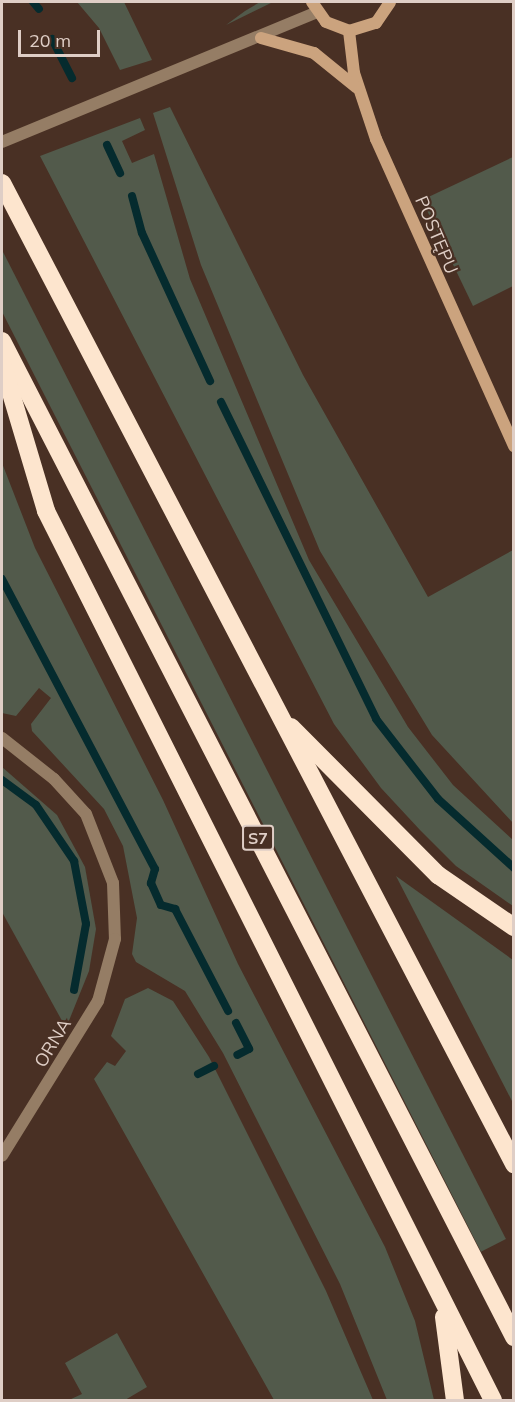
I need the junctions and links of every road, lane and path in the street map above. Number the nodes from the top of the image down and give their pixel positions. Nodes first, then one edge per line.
1 (390, 2) edge
2 (314, 7) edge
3 (349, 31) junction
4 (261, 38) junction
5 (358, 89) junction
6 (2, 142) edge
7 (2, 183) edge
8 (2, 340) edge
9 (2, 363) edge
10 (513, 446) edge
11 (275, 710) junction
12 (2, 738) edge
13 (513, 927) edge
14 (2, 1156) edge
15 (513, 1164) edge
16 (441, 1300) junction
17 (513, 1337) edge
18 (455, 1401) edge
19 (493, 1401) edge

1 - 3 street
2 - 3 street
2 - 4 street
3 - 5 street, POSTĘPU
4 - 5 street
4 - 6 street
5 - 10 street, POSTĘPU
7 - 11 highway
8 - 17 highway, S7
9 - 16 highway
11 - 13 highway
11 - 15 highway
12 - 14 street, ORNA
16 - 18 highway
16 - 19 highway

